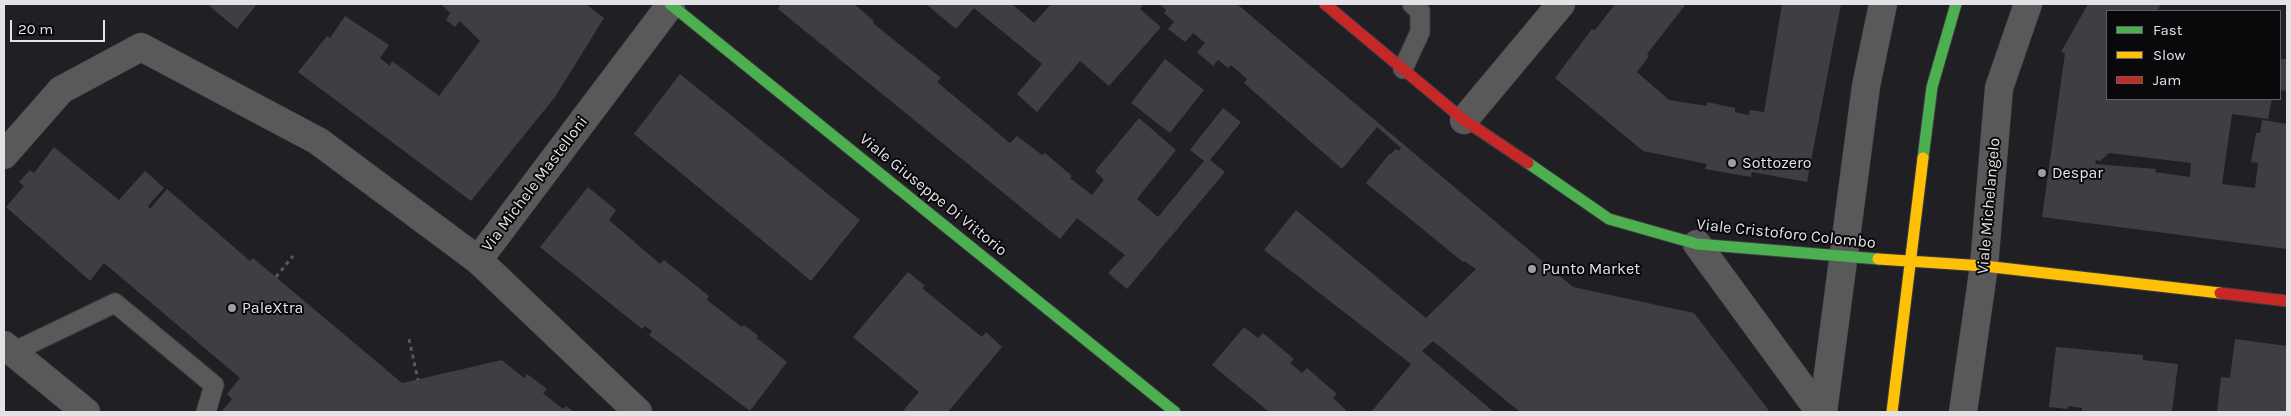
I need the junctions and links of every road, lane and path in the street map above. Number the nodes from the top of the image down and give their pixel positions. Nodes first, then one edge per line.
1 (671, 4) edge
2 (1325, 4) edge
3 (1412, 4) edge
4 (1561, 4) edge
5 (1882, 4) edge
6 (1956, 4) edge
7 (2028, 4) edge
8 (1403, 69) junction
9 (1464, 120) junction
10 (4, 155) edge
11 (1697, 244) junction
12 (293, 256) dead end
13 (1844, 257) junction
14 (478, 260) junction
15 (1910, 262) junction
16 (1984, 266) junction
17 (276, 277) dead end
18 (2287, 301) edge
19 (409, 339) dead end
20 (8, 348) edge
21 (418, 380) dead end
22 (86, 412) edge
23 (206, 412) edge
24 (638, 412) edge
25 (1175, 412) edge
26 (1821, 412) edge
27 (1892, 412) edge
28 (1963, 412) edge

1 - 14 street, Via Michele Mastelloni
1 - 25 street, Viale Giuseppe Di Vittorio
2 - 8 street, Viale Cristoforo Colombo
3 - 8 lane
4 - 9 street
5 - 13 street
6 - 15 street
7 - 16 street, Viale Michelangelo
8 - 9 street, Viale Cristoforo Colombo
9 - 11 street, Viale Cristoforo Colombo
10 - 14 street
11 - 13 street, Viale Cristoforo Colombo
11 - 26 street
12 - 17 path
13 - 15 street, Viale Cristoforo Colombo
13 - 26 street
14 - 24 street, Via Michele Mastelloni
15 - 16 street, Viale Cristoforo Colombo
15 - 27 street
16 - 18 street, Viale Cristoforo Colombo
16 - 28 street, Viale Michelangelo
19 - 21 path
20 - 22 street
20 - 23 lane

